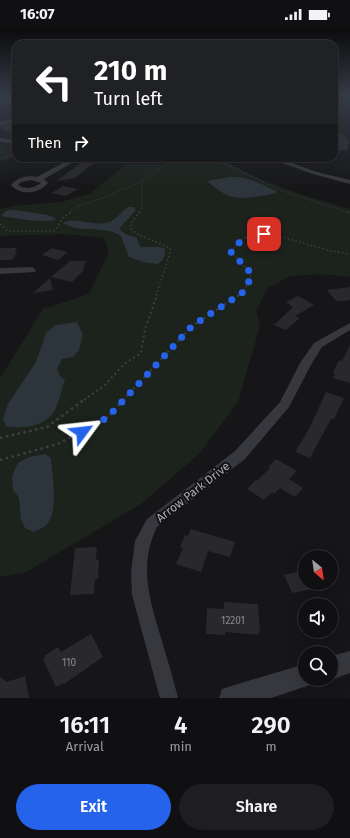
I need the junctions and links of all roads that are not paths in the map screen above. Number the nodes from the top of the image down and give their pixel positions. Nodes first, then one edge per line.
1 (0, 140) edge
2 (12, 142) edge
3 (71, 162) edge
4 (283, 162) edge
5 (39, 179) dead end
6 (350, 182) edge
7 (32, 270) dead end
8 (0, 271) edge
9 (349, 328) edge
10 (350, 662) edge
11 (338, 666) edge
12 (298, 678) edge
13 (169, 698) edge
14 (231, 698) edge

1 - 2 street
3 - 5 street
4 - 6 street
7 - 8 street
9 - 13 street, Arrow Park Drive
10 - 11 street
12 - 14 street

